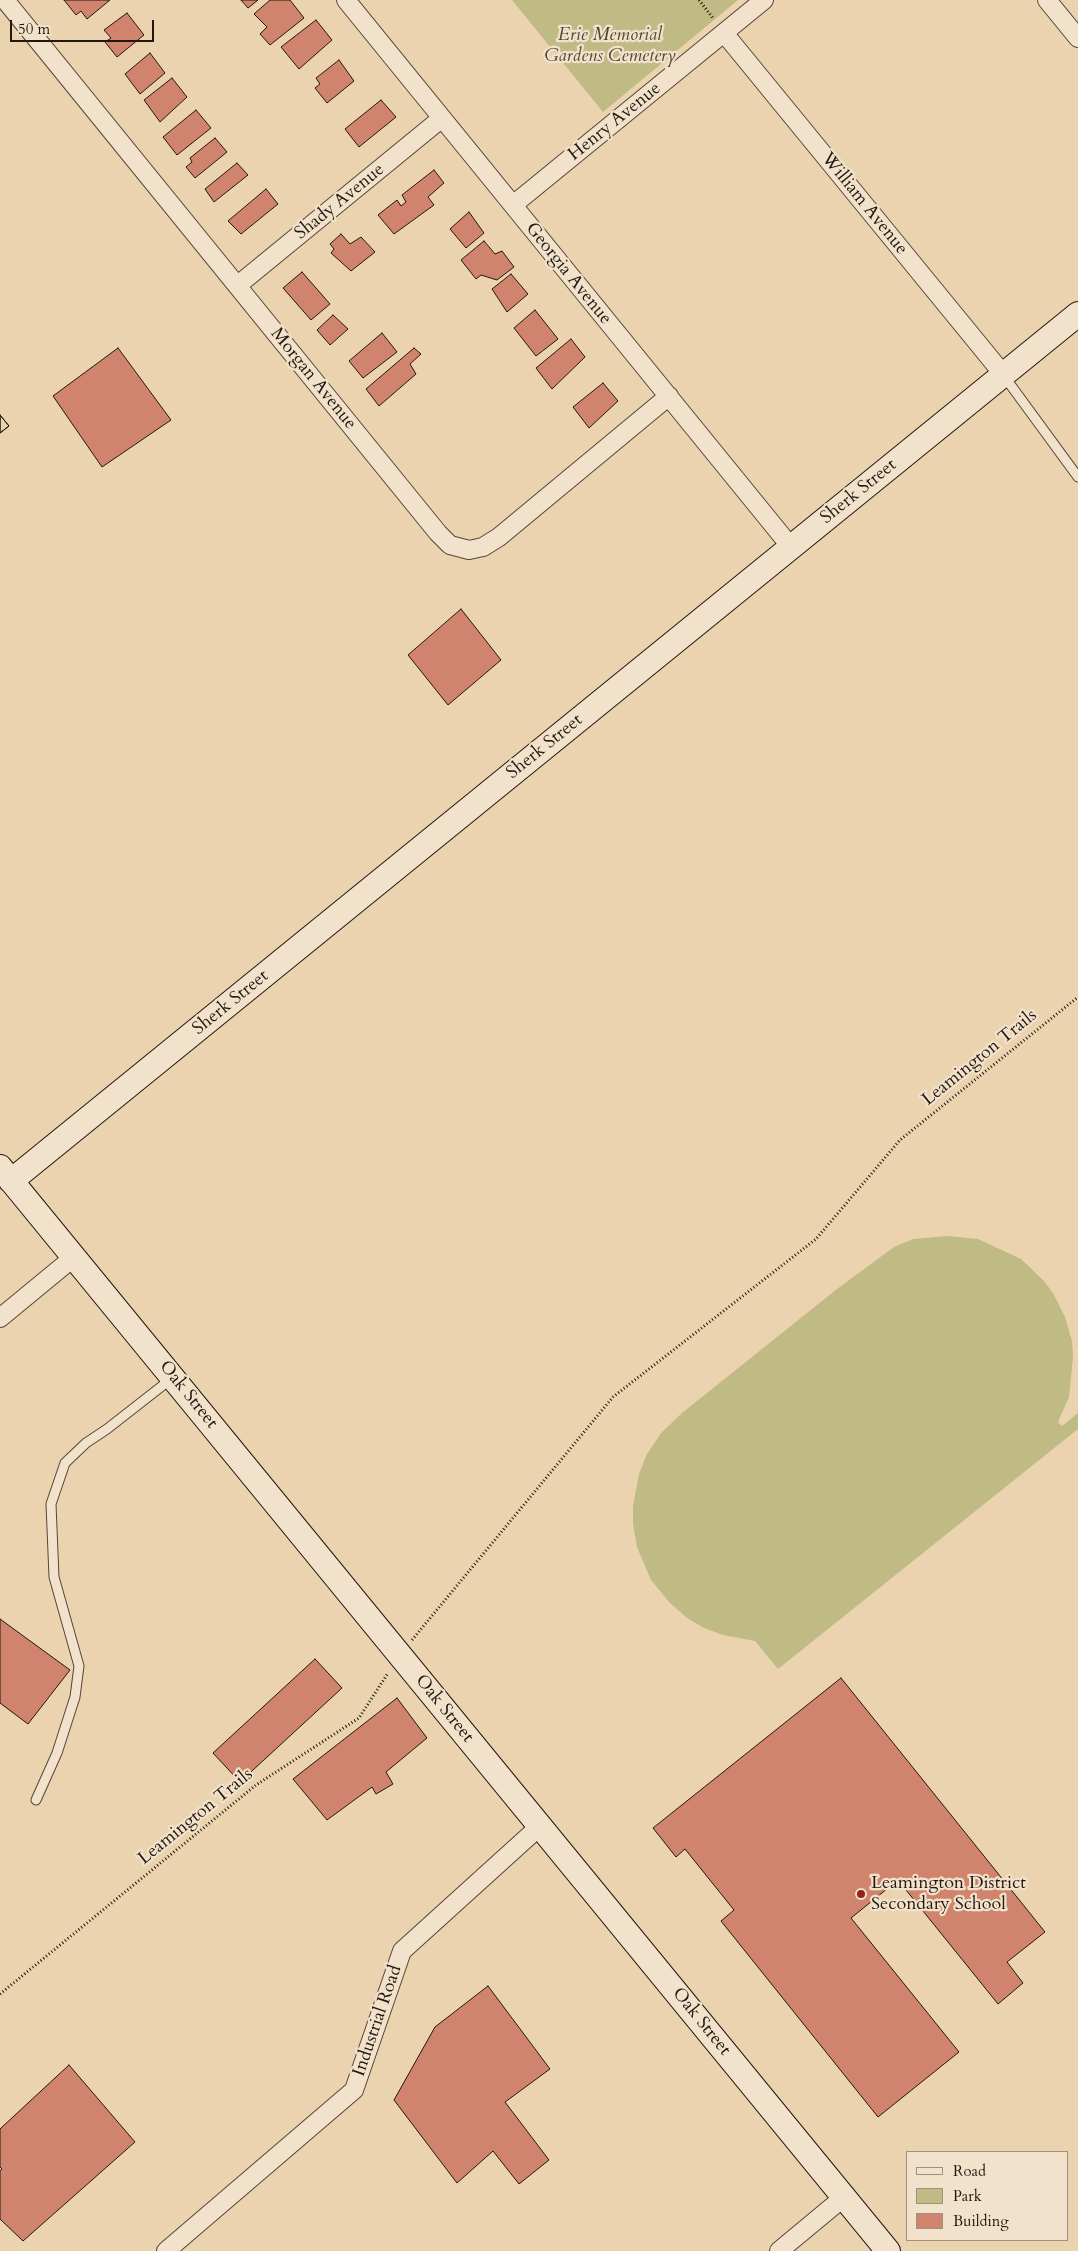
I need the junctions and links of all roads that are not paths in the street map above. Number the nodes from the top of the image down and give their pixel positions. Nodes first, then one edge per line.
1 (5, 0) edge
2 (346, 0) edge
3 (764, 0) edge
4 (1047, 0) edge
5 (724, 33) junction
6 (1078, 38) edge
7 (442, 118) junction
8 (513, 205) junction
9 (238, 285) junction
10 (1078, 314) edge
11 (1003, 374) junction
12 (669, 396) junction
13 (1078, 477) edge
14 (791, 547) junction
15 (6, 1174) edge
16 (74, 1257) junction
17 (0, 1318) edge
18 (173, 1377) junction
19 (36, 1800) dead end
20 (540, 1826) junction
21 (844, 2197) junction
22 (166, 2251) edge
23 (779, 2251) edge
24 (888, 2251) edge

1 - 9 street, Morgan Avenue
2 - 7 street, Georgia Avenue
3 - 5 street, Henry Avenue
4 - 6 street
5 - 8 street, Henry Avenue
5 - 11 street, William Avenue
7 - 8 street, Georgia Avenue
7 - 9 street, Shady Avenue
8 - 12 street, Georgia Avenue
9 - 12 street, Morgan Avenue
10 - 11 main road, Sherk Street
11 - 13 lane
11 - 14 main road, Sherk Street
12 - 14 street, Georgia Avenue
14 - 15 main road, Sherk Street
15 - 16 main road, Oak Street
16 - 17 street
16 - 18 main road, Oak Street
18 - 19 lane
18 - 20 main road, Oak Street
20 - 21 main road, Oak Street
20 - 22 street, Industrial Road
21 - 23 street
21 - 24 main road, Oak Street

